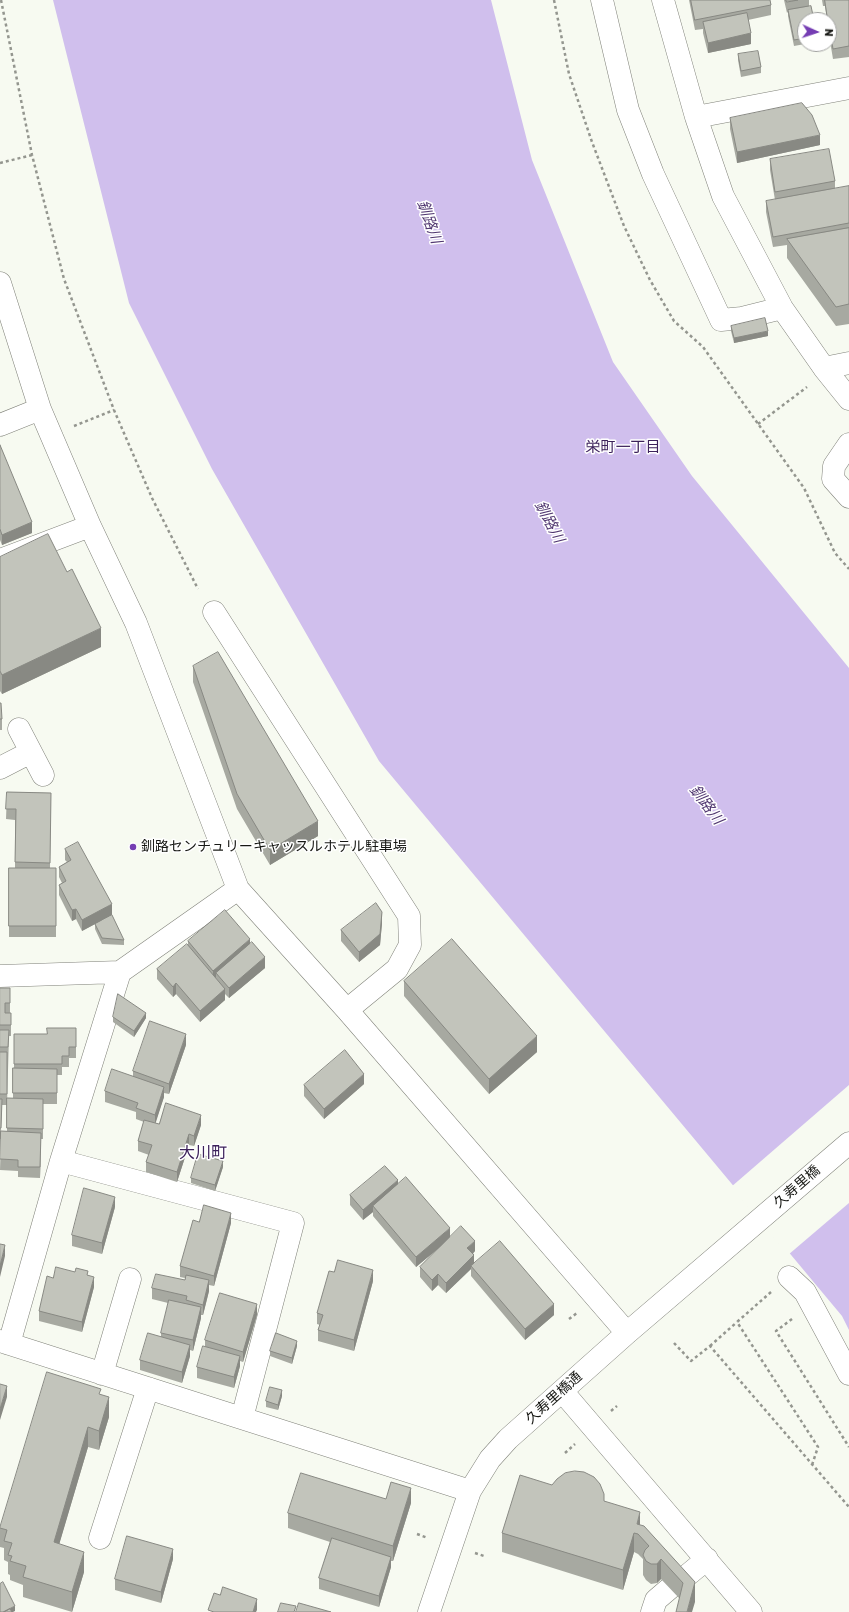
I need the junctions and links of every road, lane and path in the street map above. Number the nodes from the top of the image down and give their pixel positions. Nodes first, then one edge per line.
1 (1, 0) edge
2 (602, 0) edge
3 (663, 0) edge
4 (1, 10) edge
5 (849, 88) edge
6 (696, 117) junction
7 (32, 155) junction
8 (0, 163) edge
9 (0, 283) edge
10 (782, 308) junction
11 (4, 311) edge
12 (849, 363) edge
13 (818, 376) junction
14 (849, 399) edge
15 (40, 409) junction
16 (114, 410) junction
17 (0, 424) edge
18 (758, 424) dead end
19 (69, 428) dead end
20 (849, 444) edge
21 (849, 497) edge
22 (90, 526) junction
23 (0, 560) edge
24 (198, 589) dead end
25 (214, 612) dead end
26 (20, 729) dead end
27 (31, 752) junction
28 (0, 768) edge
29 (43, 775) dead end
30 (238, 889) junction
31 (120, 972) junction
32 (0, 976) edge
33 (347, 1010) junction
34 (849, 1143) edge
35 (61, 1161) junction
36 (746, 1232) joint
37 (789, 1277) joint
38 (130, 1279) dead end
39 (811, 1303) junction
40 (737, 1322) junction
41 (627, 1333) junction
42 (5, 1343) edge
43 (674, 1343) dead end
44 (710, 1346) junction
45 (102, 1374) junction
46 (849, 1374) edge
47 (148, 1388) junction
48 (562, 1391) junction
49 (242, 1418) junction
50 (849, 1446) edge
51 (812, 1465) junction
52 (470, 1491) junction
53 (849, 1507) edge
54 (100, 1538) dead end
55 (707, 1558) junction
56 (429, 1612) edge
57 (652, 1612) edge
58 (751, 1612) edge

1 - 4 path
2 - 10 street
3 - 6 street
4 - 7 path
5 - 6 street
6 - 10 street
7 - 8 path
7 - 16 path
9 - 11 street
10 - 13 street
11 - 15 street
12 - 13 street
13 - 14 street
13 - 18 path
15 - 17 street
15 - 22 street
16 - 19 path
16 - 24 path
20 - 21 street
22 - 23 street
22 - 30 street
25 - 33 street
26 - 27 street
27 - 28 street
27 - 29 street
30 - 31 street
30 - 33 street
31 - 32 street
31 - 35 street
33 - 41 street
34 - 36 street, 久寿里橋
35 - 42 street
35 - 49 street
36 - 41 street, 久寿里橋通
37 - 39 street
37 - 40 path
38 - 45 street
39 - 46 street
39 - 50 path
40 - 44 path
40 - 51 path
41 - 48 street, 久寿里橋通
42 - 45 street
43 - 44 path
44 - 51 path
45 - 47 street
47 - 49 street
47 - 54 street
48 - 52 street, 久寿里橋通
48 - 55 street
49 - 52 street
51 - 53 path
52 - 56 street, 久寿里橋通
55 - 57 street
55 - 58 street

